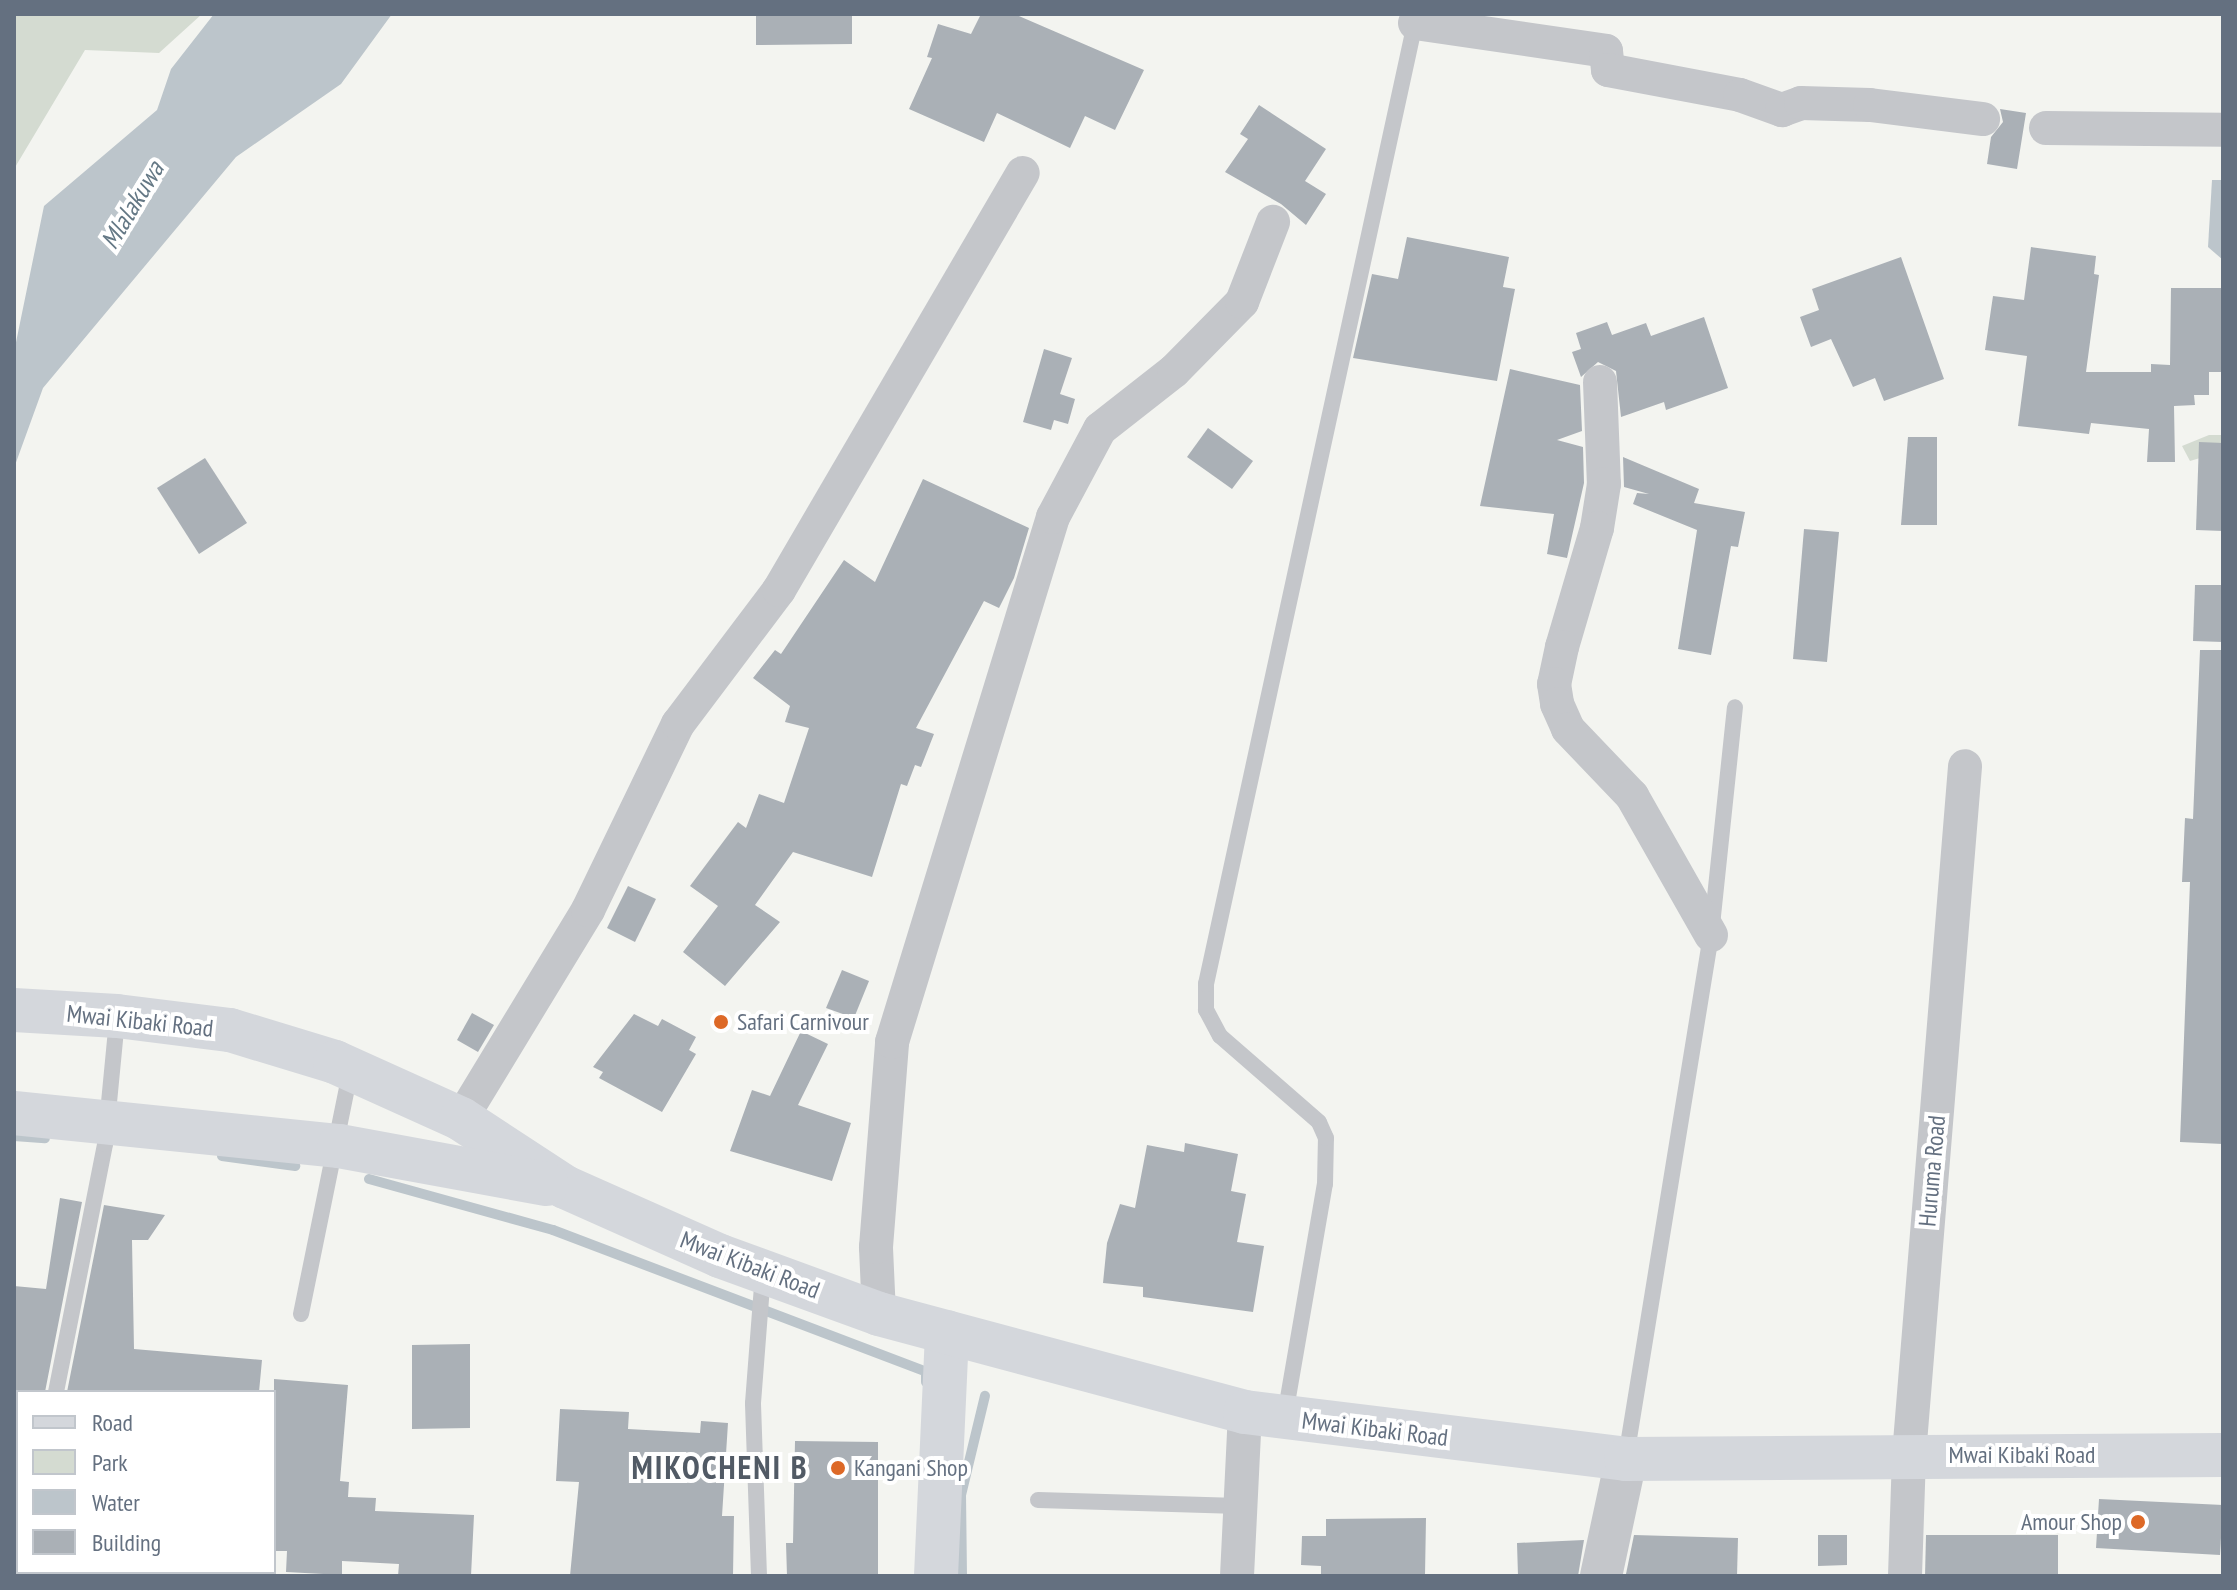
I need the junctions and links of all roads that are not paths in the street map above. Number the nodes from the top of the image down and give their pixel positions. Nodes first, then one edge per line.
1 (1415, 23) joint
2 (1983, 119) dead end
3 (2046, 128) dead end
4 (2223, 130) edge
5 (1023, 173) dead end
6 (1273, 222) dead end
7 (1600, 382) dead end
8 (1735, 707) dead end
9 (1965, 766) dead end
10 (1711, 935) junction
11 (14, 1010) edge
12 (117, 1016) junction
13 (350, 1069) junction
14 (14, 1113) edge
15 (461, 1119) junction
16 (108, 1120) junction
17 (339, 1146) junction
18 (565, 1187) junction
19 (763, 1272) junction
20 (301, 1314) dead end
21 (879, 1314) junction
22 (947, 1332) junction
23 (56, 1390) edge
24 (1265, 1414) junction
25 (1909, 1455) junction
26 (2223, 1455) edge
27 (1626, 1459) junction
28 (1038, 1500) dead end
29 (1239, 1506) junction
30 (759, 1576) edge
31 (936, 1576) edge
32 (1237, 1576) edge
33 (1601, 1576) edge
34 (1905, 1576) edge

1 - 2 street
1 - 24 lane
3 - 4 street
5 - 15 street
6 - 21 street
7 - 10 street
8 - 10 lane
9 - 25 street, Huruma Road
10 - 27 lane
11 - 12 main road, Mwai Kibaki Road
12 - 13 main road, Mwai Kibaki Road
12 - 16 lane
13 - 15 main road, Mwai Kibaki Road
13 - 17 lane
14 - 16 main road, Mwai Kibaki Road
15 - 18 main road, Mwai Kibaki Road
16 - 17 main road, Mwai Kibaki Road
16 - 23 lane
17 - 18 main road, Mwai Kibaki Road
17 - 20 lane
18 - 19 main road, Mwai Kibaki Road
19 - 21 main road, Mwai Kibaki Road
19 - 30 lane
21 - 22 main road, Mwai Kibaki Road
22 - 24 main road, Mwai Kibaki Road
22 - 31 main road
24 - 27 main road, Mwai Kibaki Road
24 - 29 street
25 - 26 main road, Mwai Kibaki Road
25 - 27 main road, Mwai Kibaki Road
25 - 34 street, Huruma Road
27 - 33 street
28 - 29 lane
29 - 32 street

